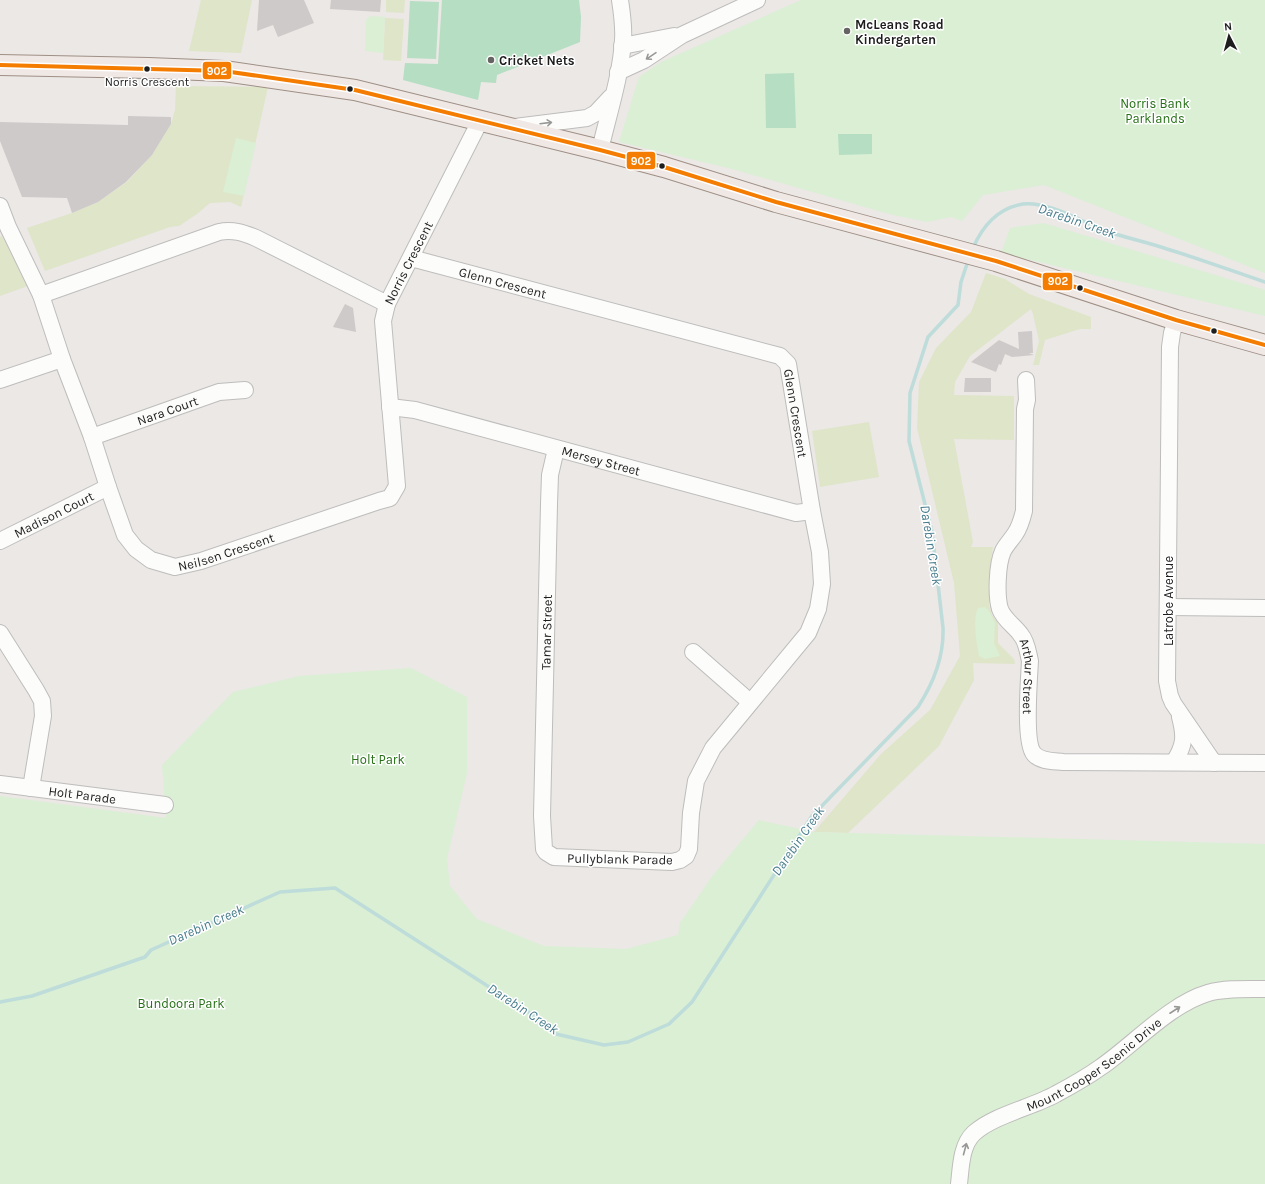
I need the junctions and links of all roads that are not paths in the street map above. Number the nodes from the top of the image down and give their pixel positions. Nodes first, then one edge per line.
1 (620, 0) edge
2 (757, 0) edge
3 (682, 35) junction
4 (622, 46) junction
5 (0, 65) edge
6 (618, 72) junction
7 (613, 96) junction
8 (480, 121) junction
9 (508, 128) junction
10 (600, 150) junction
11 (0, 206) edge
12 (411, 258) junction
13 (41, 295) junction
14 (388, 304) junction
15 (1176, 320) junction
16 (1265, 345) edge
17 (62, 359) junction
18 (0, 380) edge
19 (1026, 380) dead end
20 (245, 390) dead end
21 (390, 407) junction
22 (92, 437) junction
23 (556, 449) junction
24 (108, 487) junction
25 (812, 511) junction
26 (0, 542) edge
27 (1168, 607) junction
28 (1265, 608) edge
29 (0, 633) edge
30 (693, 652) dead end
31 (750, 702) junction
32 (1178, 712) junction
33 (1174, 762) junction
34 (1214, 762) junction
35 (1265, 763) edge
36 (0, 784) edge
37 (31, 788) junction
38 (165, 806) dead end
39 (691, 812) joint
40 (542, 816) joint
41 (1265, 989) edge
42 (959, 1184) edge

1 - 4 street
2 - 3 street
3 - 4 street
3 -> 6 street
4 - 6 street
5 - 8 main road
6 - 7 street
9 -> 7 street
7 - 10 street
8 - 9 main road
8 - 12 street, Norris Crescent
9 - 10 main road
10 - 15 main road
11 - 13 street
12 - 14 street, Norris Crescent
12 - 25 street, Glenn Crescent
13 - 14 street, Norris Crescent
13 - 17 street, Neilsen Crescent
14 - 21 street, Neilsen Crescent
15 - 16 main road
15 - 27 street, Latrobe Avenue
17 - 18 street
17 - 22 street, Neilsen Crescent
19 - 33 street, Arthur Street
20 - 22 street, Nara Court
21 - 23 street, Mersey Street
21 - 24 street, Neilsen Crescent
22 - 24 street, Neilsen Crescent
23 - 25 street, Mersey Street
23 - 40 street, Tamar Street
24 - 26 street, Madison Court
25 - 31 street, Glenn Crescent
27 - 28 street
27 - 32 street, Latrobe Avenue
29 - 37 street
30 - 31 street
31 - 39 street, Glenn Crescent
32 - 33 street, Latrobe Avenue
32 - 34 street, Latrobe Avenue
33 - 34 street, Arthur Street
34 - 35 street, Arthur Street
36 - 37 street, Holt Parade
37 - 38 street, Holt Parade
39 - 40 street, Pullyblank Parade
42 -> 41 street, Mount Cooper Scenic Drive

